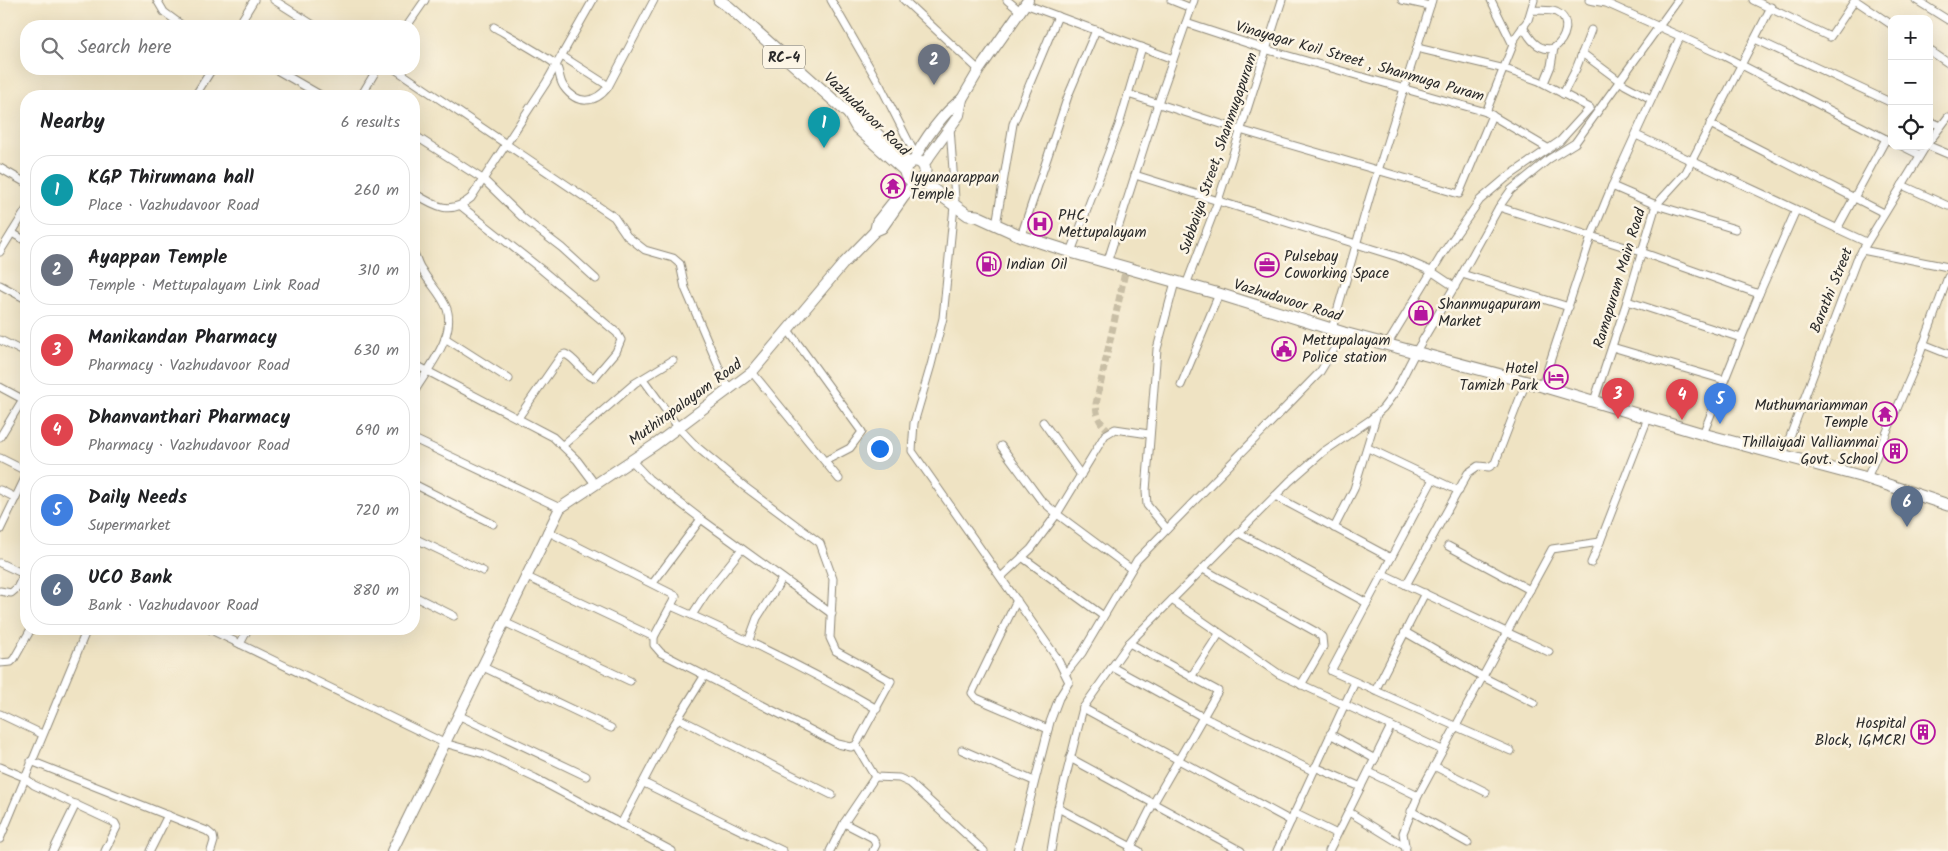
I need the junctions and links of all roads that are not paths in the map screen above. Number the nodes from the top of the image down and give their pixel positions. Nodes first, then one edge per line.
1 (157, 0) edge
2 (254, 0) edge
3 (274, 0) edge
4 (426, 0) edge
5 (593, 0) edge
6 (654, 0) edge
7 (831, 0) edge
8 (904, 0) edge
9 (1007, 0) edge
10 (1171, 0) edge
11 (1194, 0) edge
12 (1282, 0) edge
13 (1402, 0) edge
14 (1491, 0) edge
15 (1534, 0) edge
16 (1589, 0) edge
17 (1753, 0) edge
18 (1855, 0) edge
19 (1916, 0) edge
20 (722, 1) edge
21 (1675, 1) edge
22 (1431, 3) edge
23 (1025, 5) edge
24 (1191, 8) junction
25 (1771, 8) junction
26 (1532, 10) junction
27 (1058, 16) junction
28 (175, 20) edge
29 (242, 20) edge
30 (305, 20) edge
31 (411, 20) edge
32 (1948, 20) edge
33 (1888, 22) edge
34 (1186, 23) junction
35 (1523, 26) junction
36 (494, 27) dead end
37 (1659, 28) junction
38 (1096, 30) junction
39 (1591, 30) dead end
40 (1680, 38) junction
41 (1755, 39) junction
42 (1513, 41) junction
43 (1142, 47) junction
44 (1417, 48) junction
45 (1554, 48) junction
46 (1268, 50) junction
47 (1582, 53) junction
48 (1933, 53) edge
49 (562, 56) junction
50 (1173, 59) junction
51 (1948, 63) edge
52 (1741, 65) junction
53 (556, 66) junction
54 (1505, 69) junction
55 (979, 70) junction
56 (208, 75) edge
57 (286, 75) edge
58 (373, 75) edge
59 (403, 75) edge
60 (1619, 82) junction
61 (604, 83) dead end
62 (1544, 83) junction
63 (1404, 87) junction
64 (199, 90) edge
65 (312, 90) edge
66 (365, 90) edge
67 (1128, 94) junction
68 (1562, 94) junction
69 (1651, 98) junction
70 (962, 99) junction
71 (1888, 100) edge
72 (1158, 103) junction
73 (1489, 114) junction
74 (1948, 116) edge
75 (1933, 123) edge
76 (1710, 124) junction
77 (1941, 126) junction
78 (950, 127) junction
79 (1240, 130) junction
80 (1636, 135) junction
81 (1933, 137) edge
82 (420, 139) edge
83 (1888, 139) edge
84 (1888, 142) edge
85 (506, 143) junction
86 (1933, 148) edge
87 (1549, 149) junction
88 (1910, 150) edge
89 (1924, 150) edge
90 (1948, 154) edge
91 (1920, 155) junction
92 (1691, 162) junction
93 (0, 168) edge
94 (1378, 169) junction
95 (915, 171) junction
96 (1135, 175) junction
97 (20, 180) edge
98 (484, 180) junction
99 (1902, 185) junction
100 (1612, 186) junction
101 (420, 196) edge
102 (1854, 198) junction
103 (1218, 201) junction
104 (955, 203) junction
105 (1656, 205) junction
106 (461, 206) junction
107 (1948, 206) edge
108 (1499, 207) junction
109 (1796, 210) junction
110 (1884, 212) junction
111 (20, 220) edge
112 (996, 225) junction
113 (1735, 229) dead end
114 (1837, 229) junction
115 (12, 233) junction
116 (1021, 236) junction
117 (1591, 237) junction
118 (20, 238) edge
119 (1866, 242) junction
120 (1356, 243) junction
121 (1862, 250) junction
122 (0, 252) edge
123 (1071, 252) junction
124 (1641, 252) junction
125 (1107, 263) junction
126 (1948, 267) edge
127 (420, 268) edge
128 (1432, 271) junction
129 (1462, 274) junction
130 (1948, 277) edge
131 (596, 279) dead end
132 (1181, 284) junction
133 (0, 285) edge
134 (1455, 287) junction
135 (1219, 294) junction
136 (1759, 294) junction
137 (20, 296) edge
138 (1627, 301) junction
139 (1569, 307) junction
140 (1332, 329) junction
141 (788, 330) junction
142 (1344, 333) junction
143 (445, 338) junction
144 (1741, 338) junction
145 (0, 340) edge
146 (1923, 344) junction
147 (1387, 345) junction
148 (1612, 347) junction
149 (20, 350) edge
150 (1414, 353) junction
151 (1948, 354) edge
152 (673, 360) dead end
153 (420, 367) edge
154 (427, 371) junction
155 (749, 374) junction
156 (509, 379) dead end
157 (643, 379) junction
158 (1724, 380) junction
159 (420, 382) edge
160 (1526, 382) junction
161 (1181, 385) dead end
162 (1542, 386) junction
163 (0, 387) edge
164 (730, 389) junction
165 (20, 396) edge
166 (1594, 401) junction
167 (20, 406) edge
168 (1378, 413) junction
169 (518, 418) junction
170 (1648, 418) junction
171 (1043, 422) dead end
172 (678, 427) junction
173 (1150, 434) junction
174 (1703, 434) junction
175 (0, 437) edge
176 (420, 442) edge
177 (563, 445) junction
178 (1001, 446) dead end
179 (1368, 448) junction
180 (1783, 455) junction
181 (0, 458) edge
182 (632, 460) junction
183 (825, 461) junction
184 (20, 468) edge
185 (1081, 475) junction
186 (839, 478) dead end
187 (1867, 478) junction
188 (1433, 479) junction
189 (595, 484) junction
190 (420, 487) edge
191 (20, 489) edge
192 (0, 490) edge
193 (1459, 491) junction
194 (1275, 496) junction
195 (16, 498) junction
196 (1948, 505) edge
197 (560, 508) junction
198 (1057, 514) junction
199 (701, 519) junction
200 (493, 524) dead end
201 (1334, 528) junction
202 (1167, 529) junction
203 (0, 530) edge
204 (547, 530) junction
205 (1239, 533) junction
206 (420, 541) edge
207 (1600, 542) junction
208 (1448, 546) dead end
209 (741, 550) junction
210 (1022, 557) junction
211 (1391, 558) junction
212 (0, 563) edge
213 (1591, 563) dead end
214 (1131, 569) junction
215 (1203, 569) junction
216 (483, 571) dead end
217 (20, 572) edge
218 (1383, 574) junction
219 (525, 576) junction
220 (1001, 577) junction
221 (782, 579) junction
222 (20, 582) edge
223 (653, 583) junction
224 (1406, 585) junction
225 (1530, 590) junction
226 (0, 591) edge
227 (1425, 593) junction
228 (420, 599) edge
229 (1017, 600) junction
230 (1172, 600) junction
231 (1368, 603) junction
232 (671, 606) junction
233 (832, 614) junction
234 (692, 615) junction
235 (1102, 615) junction
236 (454, 616) dead end
237 (504, 622) junction
238 (1405, 632) junction
239 (1507, 632) junction
240 (1219, 634) junction
241 (28, 635) edge
242 (84, 635) edge
243 (221, 635) edge
244 (245, 635) edge
245 (654, 637) junction
246 (749, 640) junction
247 (1129, 643) junction
248 (240, 644) junction
249 (1549, 652) dead end
250 (0, 663) edge
251 (481, 666) junction
252 (1112, 667) junction
253 (1066, 673) junction
254 (706, 676) junction
255 (1191, 677) junction
256 (1483, 677) junction
257 (630, 681) dead end
258 (1354, 682) junction
259 (1301, 685) junction
260 (1376, 691) junction
261 (1534, 703) dead end
262 (1344, 704) junction
263 (1083, 708) junction
264 (877, 710) junction
265 (0, 714) edge
266 (458, 714) junction
267 (1203, 717) junction
268 (678, 718) junction
269 (1392, 726) junction
270 (1455, 726) junction
271 (611, 728) dead end
272 (1048, 729) junction
273 (42, 734) junction
274 (1330, 734) junction
275 (444, 742) junction
276 (856, 745) junction
277 (962, 750) dead end
278 (1442, 750) junction
279 (1511, 751) dead end
280 (1070, 758) junction
281 (1180, 759) junction
282 (1375, 759) junction
283 (31, 761) junction
284 (1434, 766) junction
285 (0, 767) edge
286 (1314, 769) junction
287 (1369, 772) junction
288 (586, 776) dead end
289 (24, 777) junction
290 (875, 777) junction
291 (1034, 781) junction
292 (644, 783) junction
293 (1361, 787) junction
294 (1486, 792) dead end
295 (832, 795) dead end
296 (1418, 796) junction
297 (76, 804) junction
298 (1153, 804) junction
299 (1058, 808) junction
300 (1411, 811) junction
301 (1349, 812) junction
302 (1294, 813) junction
303 (168, 815) junction
304 (1291, 821) junction
305 (4, 822) edge
306 (844, 823) junction
307 (621, 824) junction
308 (1337, 834) junction
309 (0, 839) edge
310 (1468, 842) dead end
311 (1130, 849) edge
312 (1406, 849) edge
313 (53, 851) edge
314 (105, 851) edge
315 (150, 851) edge
316 (211, 851) edge
317 (392, 851) edge
318 (672, 851) edge
319 (783, 851) edge
320 (830, 851) edge
321 (873, 851) edge
322 (984, 851) edge
323 (1017, 851) edge
324 (1051, 851) edge
325 (1140, 851) edge
326 (1241, 851) edge
327 (1277, 851) edge
328 (1329, 851) edge

1 - 28 street
2 - 29 street
3 - 30 street
4 - 31 street
5 - 49 street
6 - 53 street
7 - 95 street
8 - 55 street
9 - 23 street
10 - 24 street
11 - 24 street
12 - 46 street, Subbaiya Street, Shanmugapuram
13 - 22 street
14 - 42 street
15 - 26 street
16 - 37 street
17 - 25 street
18 - 25 street
18 - 33 street
19 - 32 street
20 - 95 main road, Vazhudavoor Road / RC-4
21 - 37 street
22 - 44 street
23 - 27 street
23 - 55 street
24 - 34 street
25 - 41 street, Ramapuram Main Road
26 - 35 street
26 - 45 street
27 - 38 street
27 - 112 street
34 - 46 street, Vinayagar Koil Street , Shanmuga Puram
34 - 50 street
35 - 42 street
35 - 45 street
36 - 53 street
37 - 40 street
37 - 60 street
38 - 43 street
38 - 116 street
39 - 47 street
40 - 52 street
40 - 69 street
41 - 52 street, Ramapuram Main Road
41 - 71 street
42 - 54 street
43 - 50 street
43 - 67 street
44 - 54 street
44 - 63 street
45 - 62 street
46 - 63 street, Vinayagar Koil Street , Shanmuga Puram
46 - 79 street, Subbaiya Street, Shanmugapuram
47 - 60 street
47 - 68 street
48 - 51 street
49 - 53 street
49 - 61 street
50 - 72 street
52 - 76 street, Ramapuram Main Road
52 - 83 street
53 - 85 street
54 - 62 street
54 - 73 street
55 - 70 street
56 - 64 street
57 - 65 street
58 - 66 street
59 - 85 street
60 - 69 street
60 - 108 street
62 - 68 street
63 - 73 street, Vinayagar Koil Street , Shanmuga Puram
63 - 94 street
67 - 72 street
67 - 123 street
68 - 87 street
69 - 80 street
70 - 78 street
70 - 95 street
72 - 79 street
72 - 96 street
73 - 87 street, Vinayagar Koil Street , Shanmuga Puram
73 - 94 street
74 - 77 street
75 - 77 street
76 - 92 street, Ramapuram Main Road
76 - 102 street
77 - 81 street
78 - 95 street
78 - 104 street
79 - 94 street
79 - 103 street, Subbaiya Street, Shanmugapuram
80 - 92 street
80 - 100 street
82 - 98 street
84 - 102 street
85 - 98 street
85 - 164 street
86 - 90 street
87 - 128 street
88 - 91 street
89 - 91 street, Barathi Street
91 - 99 street, Barathi Street
92 - 105 street, Ramapuram Main Road
92 - 109 street
93 - 97 street
94 - 120 street
95 - 104 main road, Vazhudavoor Road
95 - 141 street, Muthirapalayam Road
96 - 103 street
96 - 125 street
98 - 106 street
98 - 131 street
99 - 107 street
99 - 110 street, Barathi Street
100 - 105 street
100 - 117 street
101 - 106 street
102 - 110 street
102 - 114 street
103 - 120 street
103 - 132 street, Subbaiya Street, Shanmugapuram
104 - 112 main road, Vazhudavoor Road
104 - 220 street
105 - 113 street
105 - 124 street, Ramapuram Main Road
106 - 169 street
108 - 117 street
108 - 129 street
109 - 114 street
109 - 136 street
110 - 119 street, Barathi Street
111 - 115 street
112 - 116 main road, Vazhudavoor Road
114 - 119 street
115 - 118 street
115 - 122 street
116 - 123 main road, Vazhudavoor Road
117 - 124 street
117 - 139 street
119 - 121 street, Barathi Street
120 - 128 street
120 - 140 street
121 - 126 street
121 - 180 street, Barathi Street
123 - 125 main road, Vazhudavoor Road
124 - 136 street
124 - 138 street, Ramapuram Main Road
125 - 132 main road, Vazhudavoor Road
127 - 143 street
128 - 134 street
128 - 147 street
129 - 134 street
129 - 139 street
130 - 146 street
132 - 135 main road, Vazhudavoor Road
132 - 173 street, Subbaiya Street, Shanmugapuram
133 - 137 street
134 - 150 street
135 - 140 main road, Vazhudavoor Road
135 - 161 street
136 - 144 street
138 - 144 street
138 - 148 street, Ramapuram Main Road
139 - 162 street
140 - 142 main road, Vazhudavoor Road
141 - 155 street, Muthirapalayam Road
141 - 183 street
142 - 147 main road, Vazhudavoor Road
142 - 202 street
143 - 154 street
143 - 156 street
144 - 158 street
145 - 149 street
146 - 151 street
146 - 187 street
147 - 150 main road, Vazhudavoor Road
148 - 158 street
148 - 166 street, Ramapuram Main Road
150 - 160 main road, Vazhudavoor Road
150 - 168 street
152 - 157 street
153 - 154 street
154 - 159 street
154 - 169 street
155 - 164 street, Muthirapalayam Road
155 - 183 street
157 - 172 street
157 - 177 street
158 - 174 street
160 - 162 main road, Vazhudavoor Road
160 - 193 street
162 - 166 main road, Vazhudavoor Road
163 - 165 street
164 - 172 street, Muthirapalayam Road
166 - 170 main road, Vazhudavoor Road
167 - 175 street
168 - 179 street
168 - 194 street
169 - 177 street
170 - 174 main road, Vazhudavoor Road
170 - 207 street
171 - 185 street
172 - 182 street, Muthirapalayam Road
172 - 233 street
173 - 185 street
173 - 202 street, Subbaiya Street, Shanmugapuram
174 - 180 main road, Vazhudavoor Road
176 - 197 street
177 - 189 street
178 - 198 street
179 - 188 street
179 - 201 street
180 - 187 main road, Vazhudavoor Road
181 - 184 street
182 - 189 street, Muthirapalayam Road
182 - 199 street
183 - 186 street
185 - 198 street
187 - 196 main road, Vazhudavoor Road
188 - 193 street
188 - 211 street
189 - 197 street, Muthirapalayam Road
190 - 200 street
191 - 195 street
192 - 195 street
193 - 224 street
194 - 201 street
194 - 205 street
195 - 203 street
197 - 204 street
198 - 210 street
198 - 214 street
199 - 209 street
199 - 223 street
201 - 211 street
202 - 214 street
204 - 219 street
204 - 223 street
205 - 215 street
205 - 231 street
206 - 216 street
207 - 213 street
207 - 225 street
208 - 225 street
209 - 221 street
209 - 234 street
210 - 220 street
210 - 235 street
211 - 218 street
212 - 217 street
214 - 235 street
215 - 230 street
215 - 259 street
218 - 224 street
218 - 231 street
219 - 237 street
219 - 245 street
220 - 229 street
221 - 233 street
221 - 246 street
222 - 226 street
223 - 232 street
224 - 227 street
225 - 239 street
227 - 238 street
227 - 239 street
228 - 236 street
229 - 253 street
229 - 272 street
230 - 240 street
230 - 247 street
231 - 258 street
232 - 234 street
232 - 245 street
233 - 264 street
234 - 246 street
235 - 253 street
237 - 251 street
237 - 257 street
238 - 256 street
238 - 260 street
239 - 249 street
239 - 256 street
240 - 255 street
240 - 259 street
241 - 250 street
242 - 273 street
243 - 248 street
244 - 248 street
245 - 254 street
246 - 264 street
247 - 252 street
247 - 255 street
248 - 275 street
251 - 266 street
251 - 271 street
252 - 263 street
252 - 267 street
253 - 272 street
254 - 268 street
254 - 276 street
255 - 267 street
256 - 261 street
256 - 270 street
258 - 260 street
258 - 262 street
259 - 262 street
260 - 270 street
262 - 269 street
262 - 274 street
263 - 280 street
263 - 281 street
264 - 276 street
265 - 273 street
266 - 275 street
266 - 288 street
267 - 281 street
267 - 286 street
268 - 292 street
268 - 295 street
269 - 278 street
269 - 282 street
270 - 278 street
270 - 279 street
272 - 291 street
273 - 283 street
274 - 282 street
274 - 286 street
275 - 307 street
275 - 317 street
276 - 290 street
277 - 291 street
278 - 284 street
280 - 298 street
280 - 299 street
281 - 298 street
281 - 304 street
282 - 287 street
283 - 289 street
283 - 303 street
284 - 294 street
284 - 296 street
285 - 289 street
286 - 293 street
286 - 302 street
287 - 293 street
287 - 296 street
289 - 297 street
289 - 305 street
290 - 306 street
290 - 322 street
291 - 323 street
292 - 307 street
292 - 319 street
293 - 301 street
296 - 300 street
297 - 313 street
297 - 314 street
298 - 311 street
298 - 326 street
299 - 311 street
299 - 324 street
300 - 310 street
300 - 312 street
301 - 308 street
301 - 312 street
302 - 304 street
302 - 308 street
303 - 315 street
303 - 316 street
304 - 327 street
305 - 309 street
306 - 320 street
306 - 321 street
307 - 318 street
308 - 328 street
311 - 325 street

